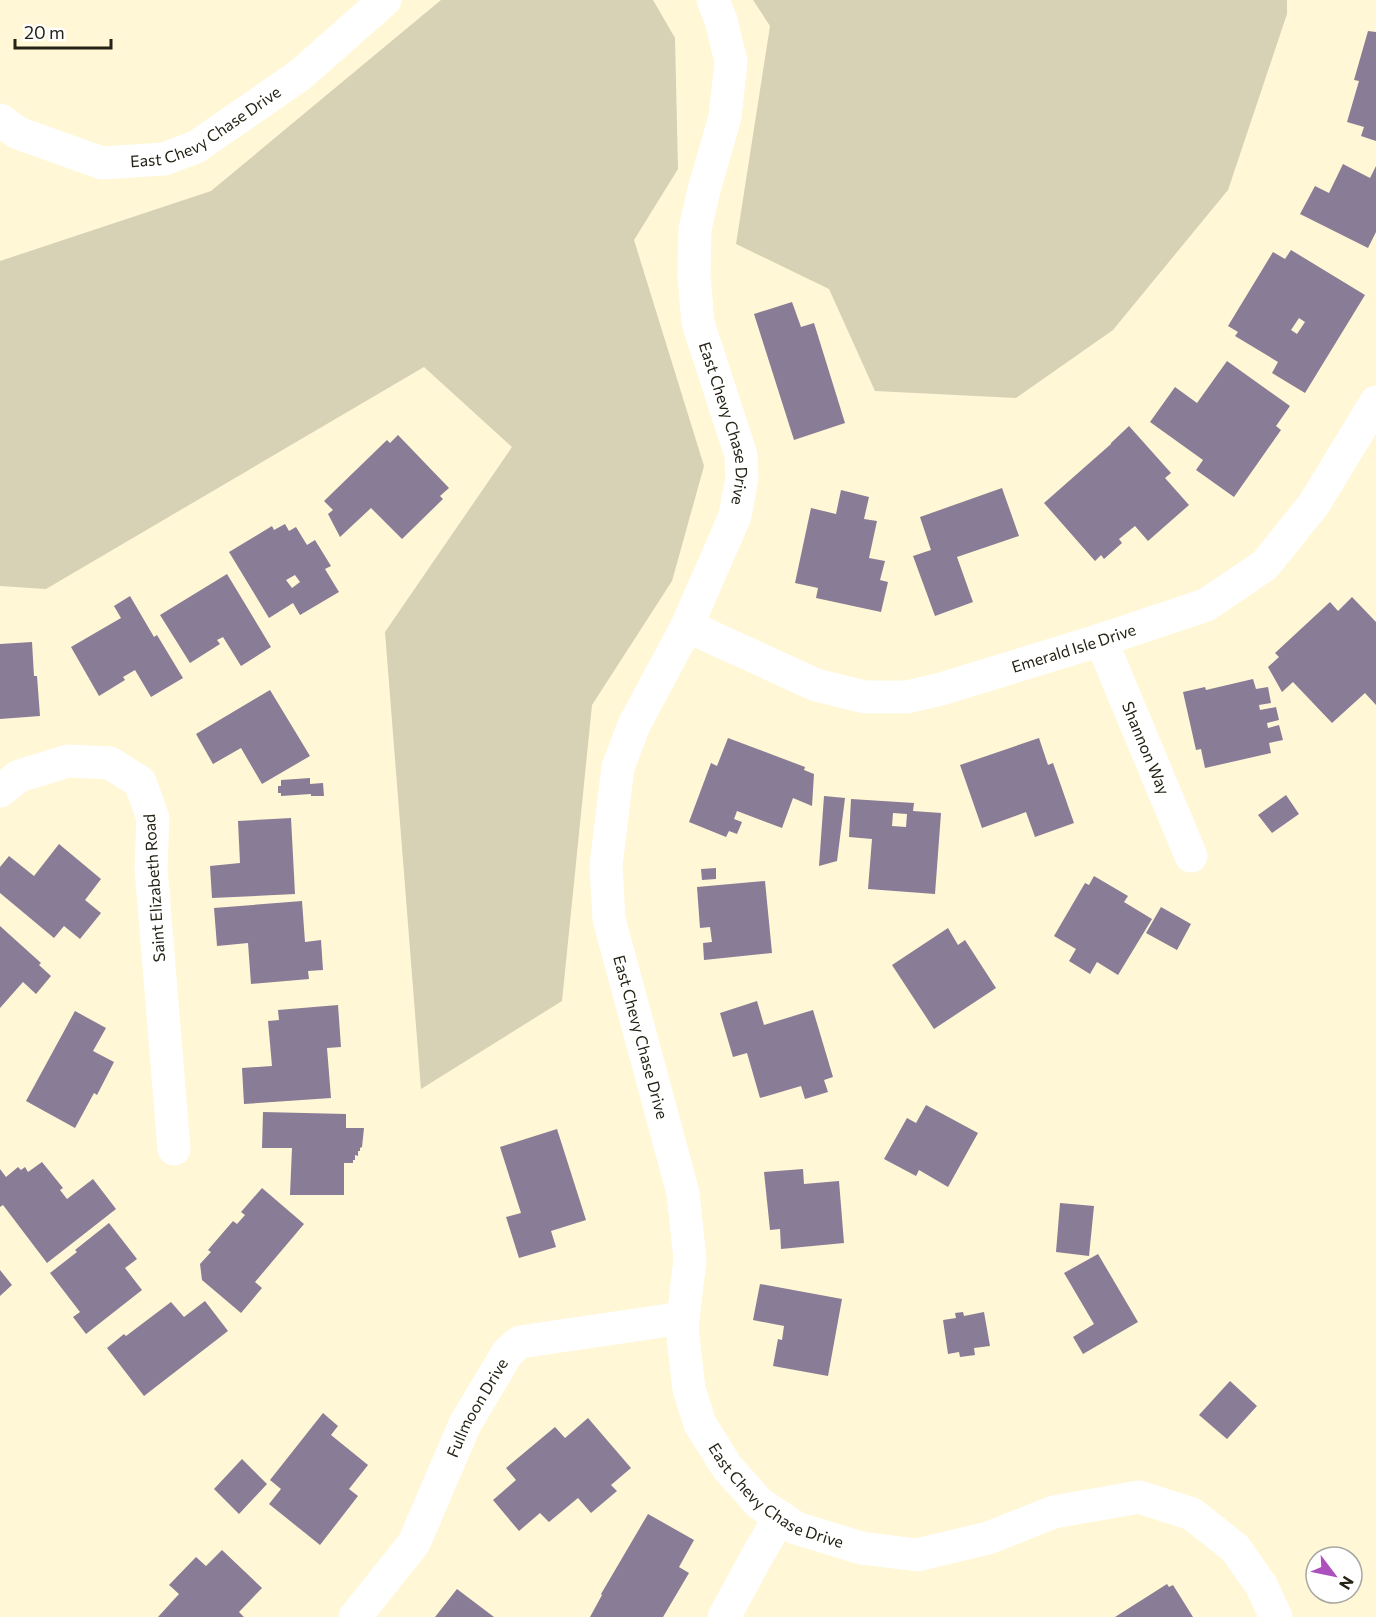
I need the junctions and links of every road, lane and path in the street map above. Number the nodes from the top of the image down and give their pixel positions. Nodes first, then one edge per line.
1 (385, 0) edge
2 (712, 0) edge
3 (0, 120) edge
4 (1376, 402) edge
5 (687, 626) junction
6 (1101, 640) junction
7 (0, 791) edge
8 (1191, 856) dead end
9 (174, 1149) dead end
10 (683, 1318) junction
11 (780, 1517) junction
12 (355, 1617) edge
13 (724, 1617) edge
14 (1276, 1617) edge

1 - 3 main road, East Chevy Chase Drive
2 - 5 main road, East Chevy Chase Drive
4 - 6 main road, Emerald Isle Drive
5 - 6 main road, Emerald Isle Drive
5 - 10 main road, East Chevy Chase Drive
6 - 8 main road, Shannon Way
7 - 9 main road, Saint Elizabeth Road
10 - 11 main road, East Chevy Chase Drive
10 - 12 main road, Fullmoon Drive
11 - 13 main road
11 - 14 main road, East Chevy Chase Drive

